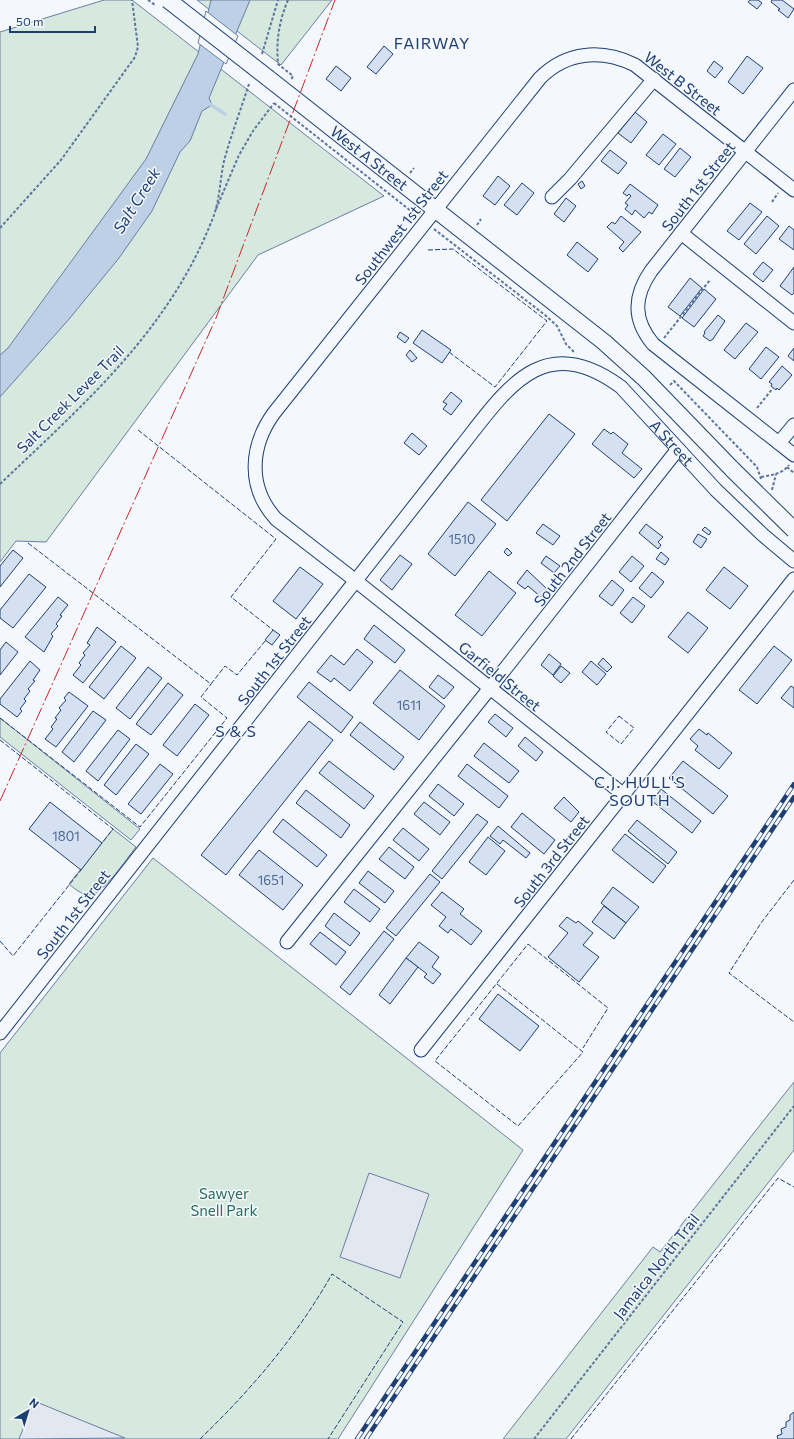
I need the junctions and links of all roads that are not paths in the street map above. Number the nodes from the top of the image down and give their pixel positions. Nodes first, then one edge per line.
1 (163, 4) edge
2 (596, 54) joint
3 (654, 79) junction
4 (794, 90) edge
5 (745, 152) junction
6 (794, 190) edge
7 (552, 197) dead end
8 (436, 208) junction
9 (681, 233) junction
10 (571, 315) joint
11 (794, 323) edge
12 (535, 371) joint
13 (794, 425) edge
14 (780, 443) junction
15 (678, 449) junction
16 (793, 458) edge
17 (794, 530) edge
18 (794, 561) edge
19 (794, 579) edge
20 (356, 581) junction
21 (490, 688) junction
22 (624, 795) junction
23 (287, 942) dead end
24 (0, 1033) edge
25 (421, 1050) dead end

1 - 8 main road, West A Street, bridge
2 - 3 street, West B Street
2 - 8 street, Southwest 1st Street
3 - 5 street, West B Street
3 - 7 street
4 - 5 street, South 1st Street
5 - 6 street, West B Street
5 - 9 street, South 1st Street
8 - 10 main road, West A Street
8 - 20 street, Southwest 1st Street
9 - 11 street
9 - 14 street, South 1st Street
10 - 17 main road, A Street, bridge
12 - 15 street, A Street
12 - 20 street, South 1st Street
13 - 14 street
14 - 16 street
15 - 18 street, A Street
15 - 21 street, South 2nd Street
19 - 22 street, South 3rd Street
20 - 21 street, Garfield Street
20 - 24 street, South 1st Street
21 - 22 street, Garfield Street
21 - 23 street, South 2nd Street
22 - 25 street, South 3rd Street

